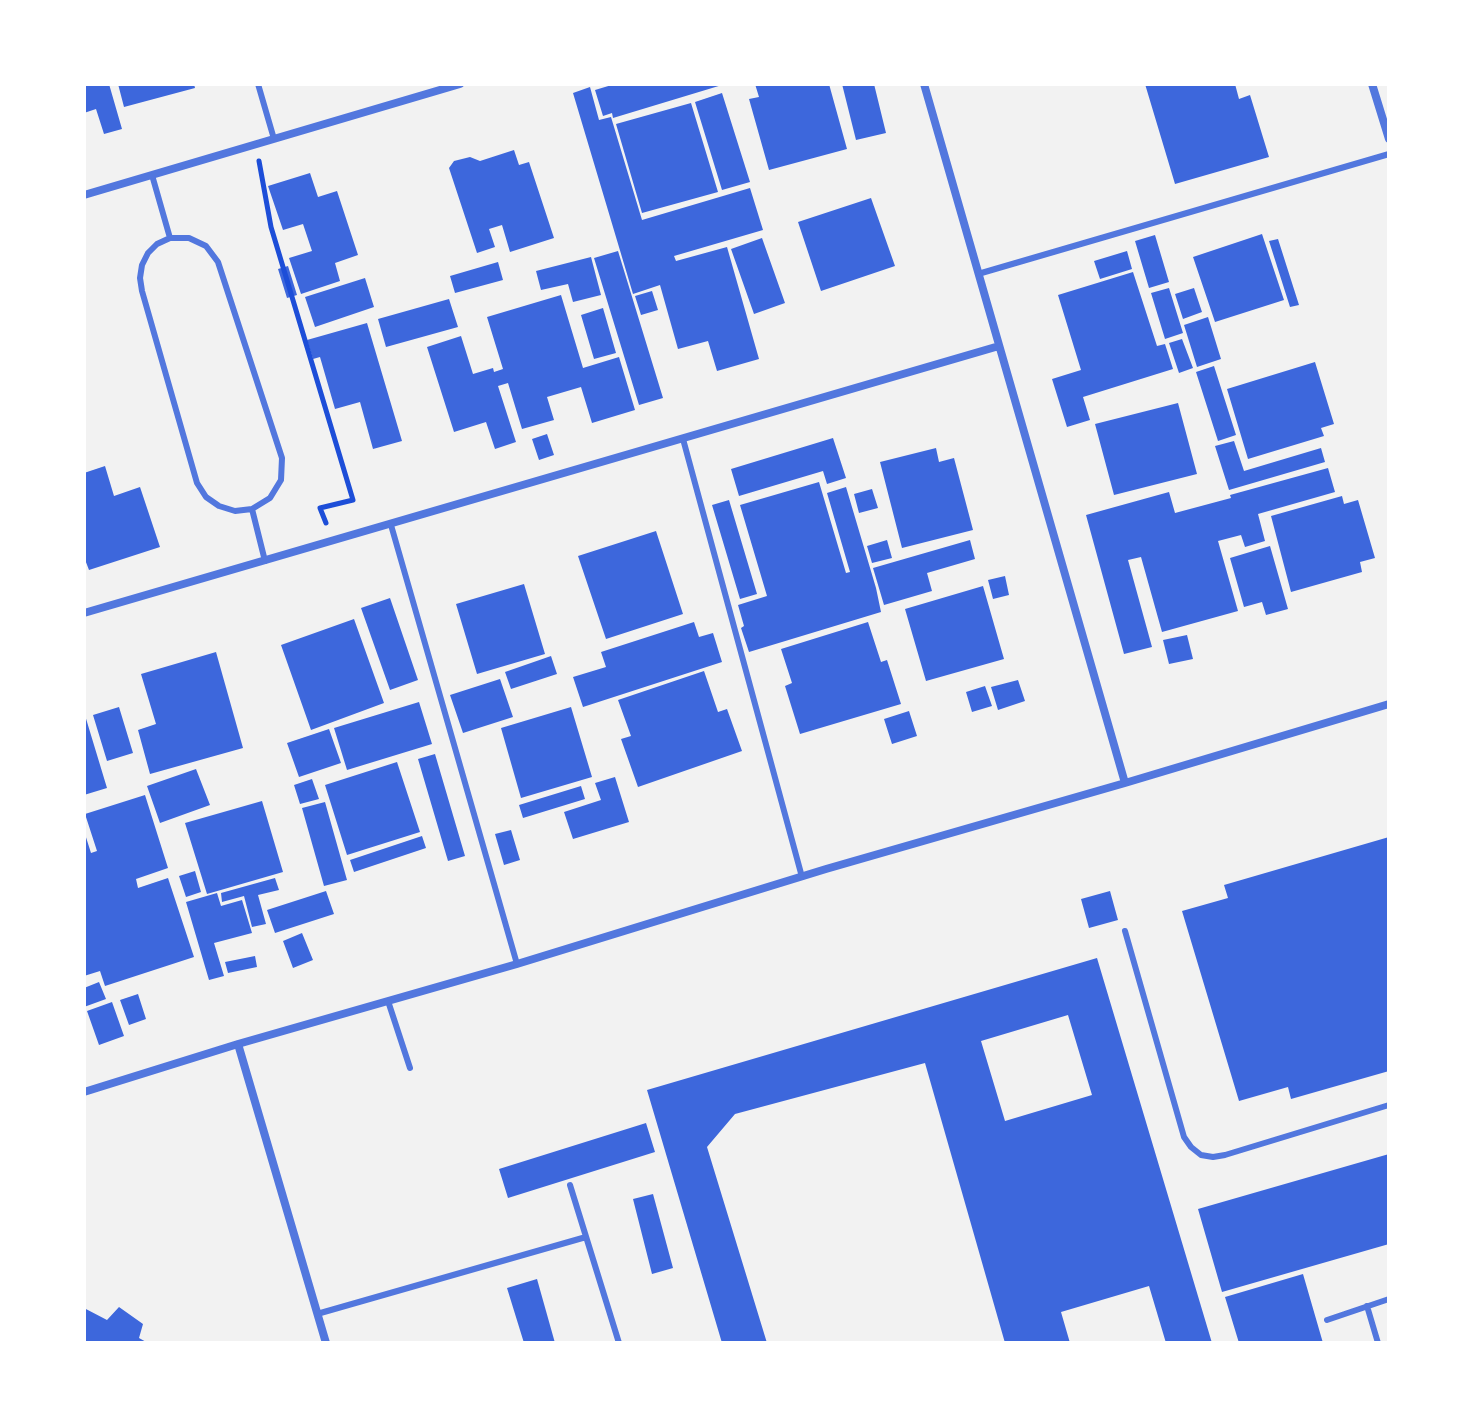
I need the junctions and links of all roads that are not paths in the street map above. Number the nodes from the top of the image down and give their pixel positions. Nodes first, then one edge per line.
1 (258, 84) edge
2 (460, 84) edge
3 (924, 84) edge
4 (1372, 84) edge
5 (274, 139) junction
6 (1389, 139) edge
7 (1389, 154) edge
8 (152, 175) junction
9 (84, 195) edge
10 (170, 238) junction
11 (978, 274) junction
12 (999, 346) junction
13 (683, 439) junction
14 (252, 509) junction
15 (391, 525) junction
16 (265, 561) junction
17 (84, 613) edge
18 (1389, 704) edge
19 (1125, 783) junction
20 (802, 877) junction
21 (1125, 931) dead end
22 (517, 964) junction
23 (388, 1001) junction
24 (238, 1044) junction
25 (410, 1068) dead end
26 (84, 1092) edge
27 (1389, 1105) edge
28 (570, 1185) dead end
29 (586, 1237) junction
30 (1389, 1299) edge
31 (1367, 1306) junction
32 (317, 1314) junction
33 (1327, 1320) dead end
34 (326, 1343) edge
35 (619, 1343) edge
36 (1378, 1343) edge

1 - 5 lane
2 - 5 street
3 - 11 street
4 - 6 street
5 - 8 street
7 - 11 lane
8 - 9 street
8 - 10 lane
10 - 14 lane
10 - 14 lane
11 - 12 street
12 - 13 street
12 - 19 street
13 - 15 street
13 - 20 lane
14 - 16 lane
15 - 16 street
15 - 22 lane
16 - 17 street
18 - 19 street
19 - 20 street
20 - 22 street
21 - 27 lane
22 - 23 street
23 - 24 street
23 - 25 lane
24 - 26 street
24 - 32 street
28 - 29 lane
29 - 32 lane
29 - 35 lane
30 - 31 lane
31 - 33 lane
31 - 36 lane
32 - 34 street

